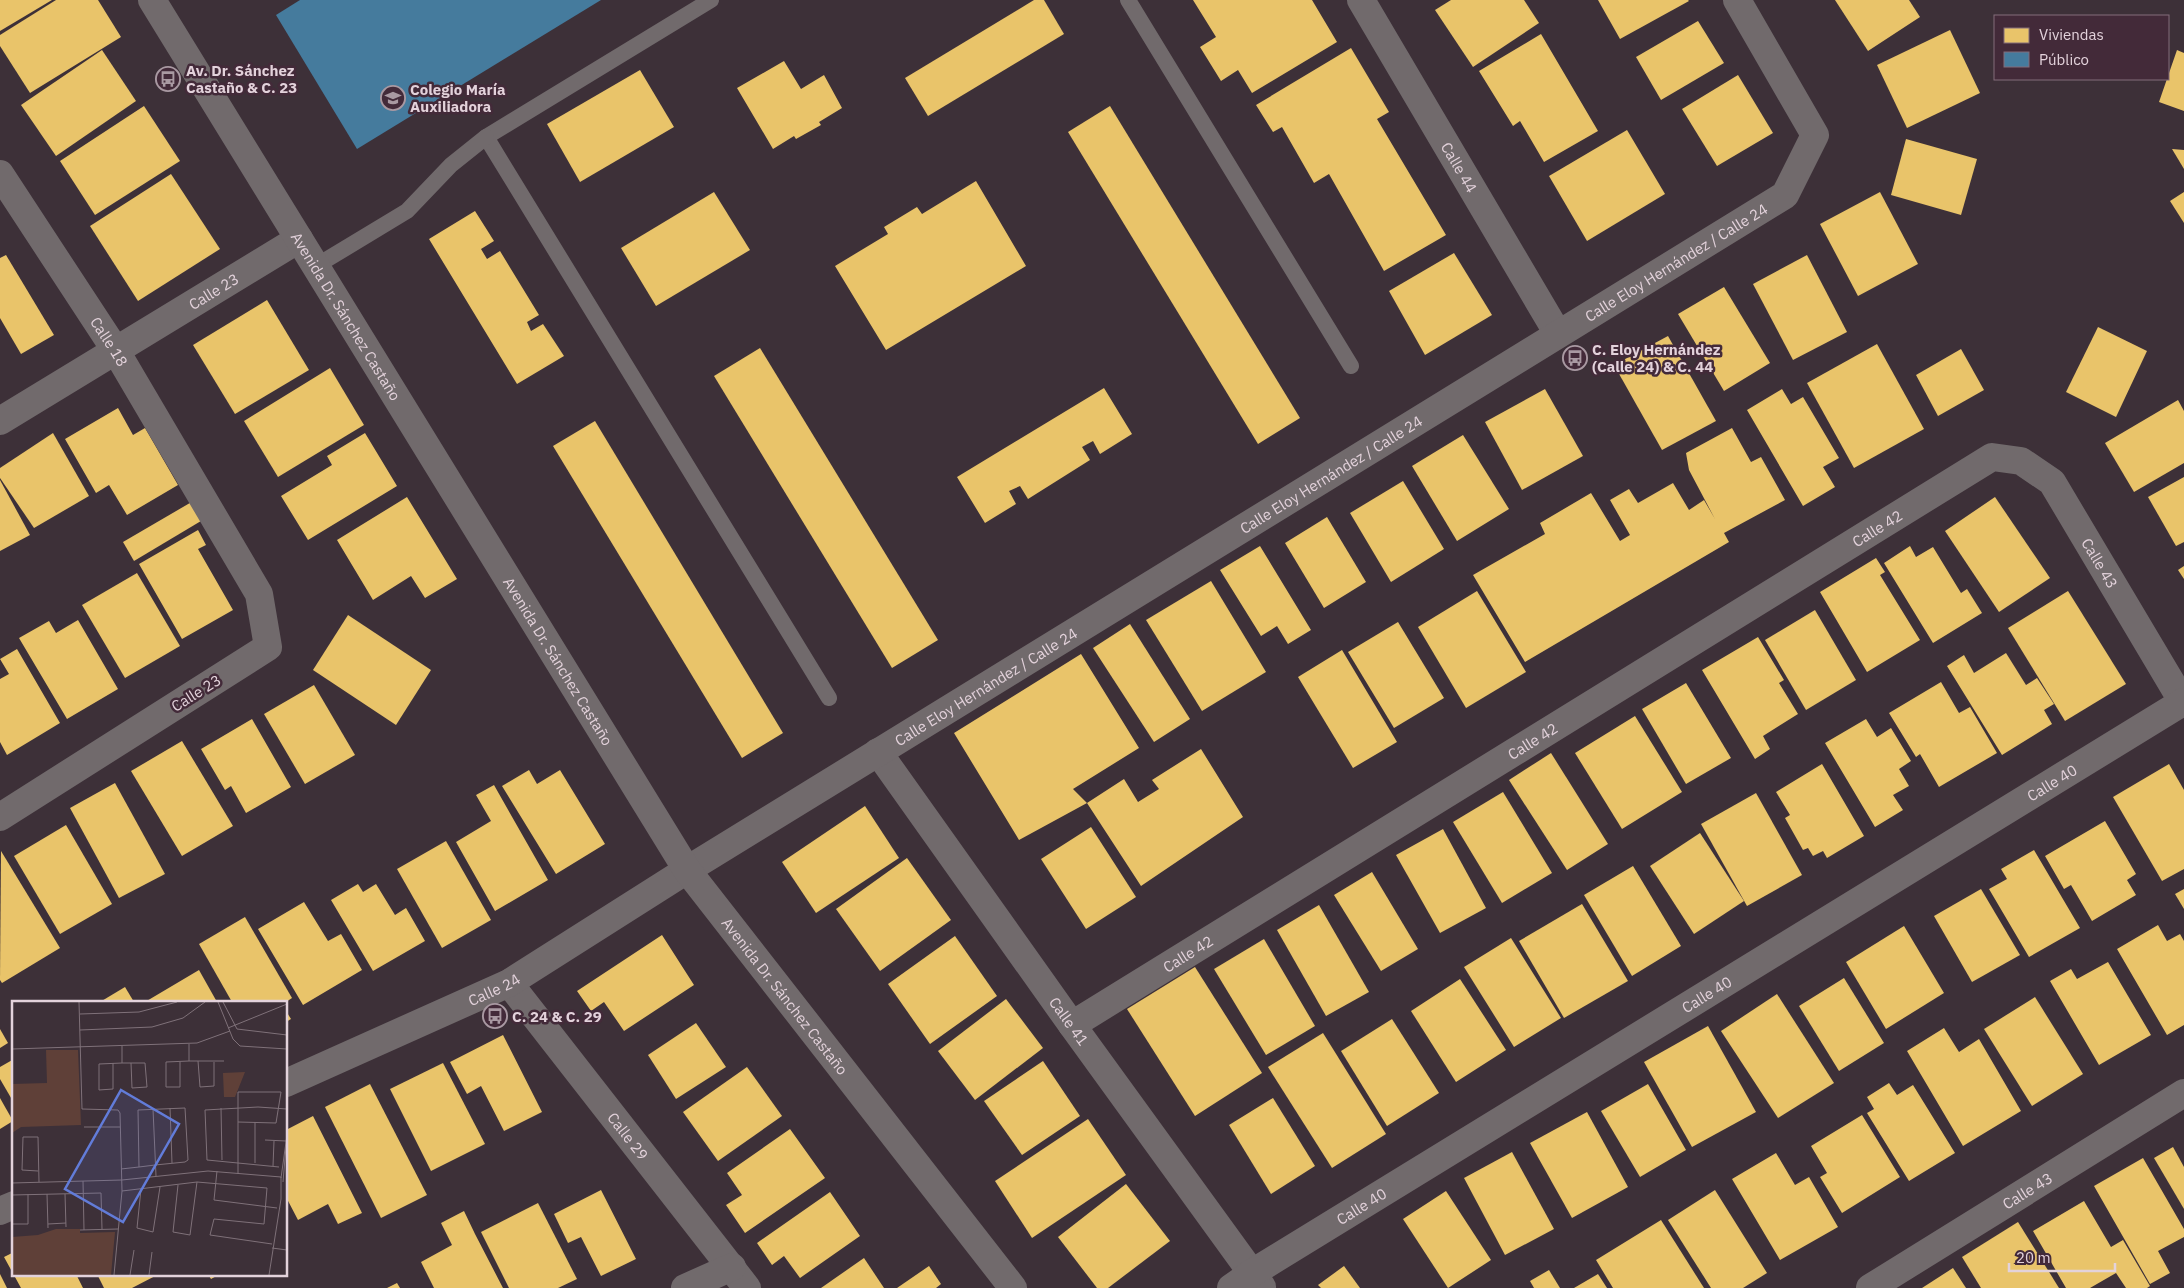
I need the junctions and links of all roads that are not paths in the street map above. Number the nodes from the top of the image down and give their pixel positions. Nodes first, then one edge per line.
1 (152, 0) edge
2 (711, 0) edge
3 (1128, 0) edge
4 (1362, 0) edge
5 (1737, 0) edge
6 (486, 137) junction
7 (0, 174) edge
8 (299, 239) junction
9 (316, 266) junction
10 (1558, 334) junction
11 (116, 351) junction
12 (1351, 366) dead end
13 (0, 421) edge
14 (1992, 457) joint
15 (212, 514) joint
16 (828, 698) dead end
17 (2183, 703) edge
18 (878, 752) junction
19 (0, 817) edge
20 (687, 870) junction
21 (509, 983) junction
22 (1072, 1025) junction
23 (288, 1082) edge
24 (2184, 1093) edge
25 (12, 1206) edge
26 (0, 1211) edge
27 (739, 1278) edge
28 (1249, 1283) edge
29 (686, 1288) edge
30 (1013, 1288) edge
31 (1870, 1288) edge

1 - 8 street, Avenida Dr. Sánchez Castaño
2 - 6 lane
3 - 12 lane
4 - 10 street, Calle 44
5 - 10 street, Calle Eloy Hernández / Calle 24
6 - 9 lane
6 - 16 lane
7 - 11 street, Calle 18
8 - 9 street, Avenida Dr. Sánchez Castaño
8 - 11 street, Calle 23
9 - 20 street, Avenida Dr. Sánchez Castaño
10 - 18 street, Calle Eloy Hernández / Calle 24
11 - 13 street, Calle 23
11 - 15 street, Calle 18
14 - 17 street, Calle 43
14 - 22 street, Calle 42
15 - 19 street, Calle 23
17 - 28 street, Calle 40
18 - 20 street, Calle Eloy Hernández / Calle 24
18 - 22 street, Calle 41
20 - 21 street, Calle 24
20 - 30 street, Avenida Dr. Sánchez Castaño
21 - 23 street, Calle 24
21 - 27 street, Calle 29
22 - 28 street, Calle 41
24 - 31 street, Calle 43
25 - 26 street
27 - 29 street

